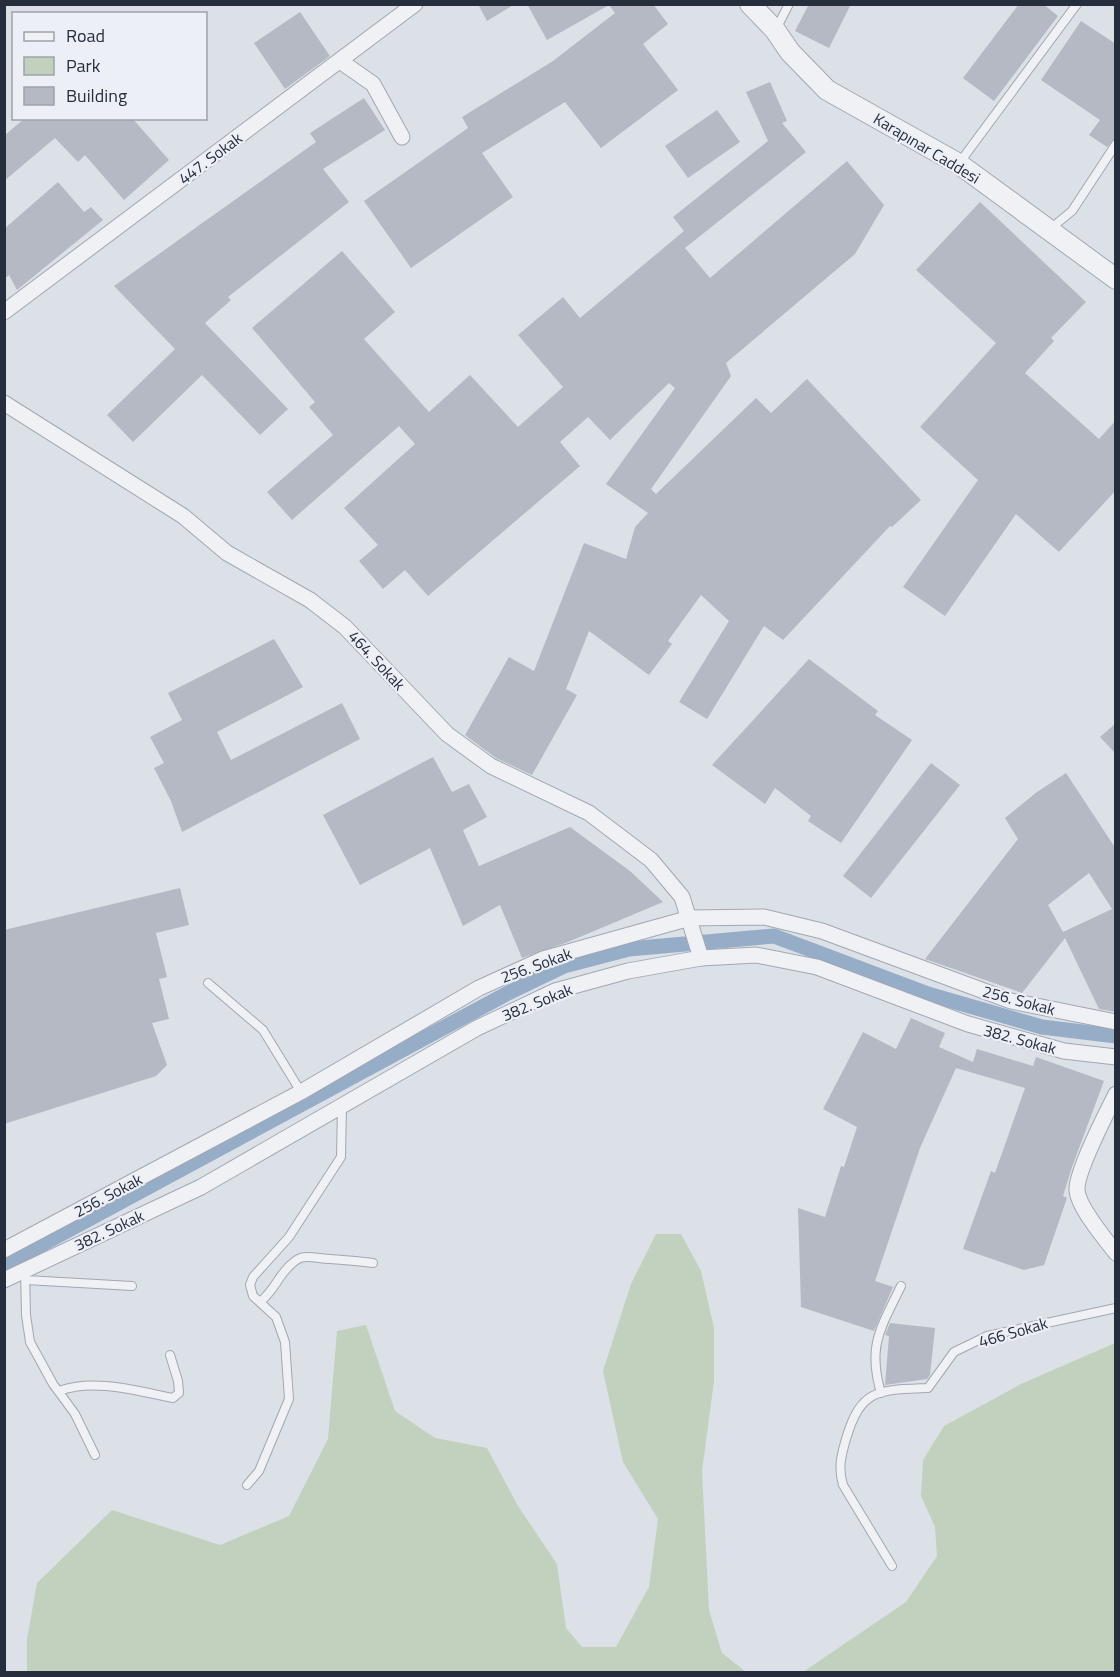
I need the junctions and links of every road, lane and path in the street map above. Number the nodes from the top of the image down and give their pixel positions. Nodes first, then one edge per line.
1 (415, 4) edge
2 (750, 4) edge
3 (789, 4) edge
4 (1077, 4) edge
5 (775, 30) junction
6 (340, 61) junction
7 (402, 137) dead end
8 (1116, 144) edge
9 (959, 164) junction
10 (1050, 229) junction
11 (1116, 279) edge
12 (4, 312) edge
13 (4, 403) edge
14 (692, 924) junction
15 (701, 957) junction
16 (208, 983) dead end
17 (1116, 1022) edge
18 (1114, 1060) edge
19 (301, 1092) junction
20 (1116, 1094) edge
21 (342, 1105) junction
22 (4, 1250) edge
23 (1116, 1253) edge
24 (372, 1263) dead end
25 (25, 1275) junction
26 (4, 1280) edge
27 (132, 1286) dead end
28 (901, 1286) dead end
29 (261, 1301) junction
30 (1116, 1308) edge
31 (170, 1355) dead end
32 (58, 1392) junction
33 (881, 1393) junction
34 (95, 1455) dead end
35 (247, 1485) dead end
36 (892, 1566) dead end

1 - 6 street, 447. Sokak
2 - 5 street, Karapınar Caddesi
3 - 5 lane
4 - 9 lane
5 - 9 street, Karapınar Caddesi
6 - 7 street
6 - 12 street, 447. Sokak
8 - 10 lane
9 - 10 street, Karapınar Caddesi
10 - 11 street, Karapınar Caddesi
13 - 14 street, 464. Sokak
14 - 15 street, 464. Sokak
14 - 17 street, 256. Sokak
14 - 19 street, 256. Sokak
15 - 18 street, 382. Sokak
15 - 21 street, 382. Sokak
16 - 19 lane
19 - 22 street, 256. Sokak
20 - 23 street
21 - 25 street, 382. Sokak
21 - 29 lane
24 - 29 lane
25 - 26 street, 382. Sokak
25 - 27 lane
25 - 32 lane
28 - 33 lane
29 - 35 lane
30 - 33 lane, 466 Sokak
31 - 32 lane
32 - 34 lane
33 - 36 lane, 466 Sokak

